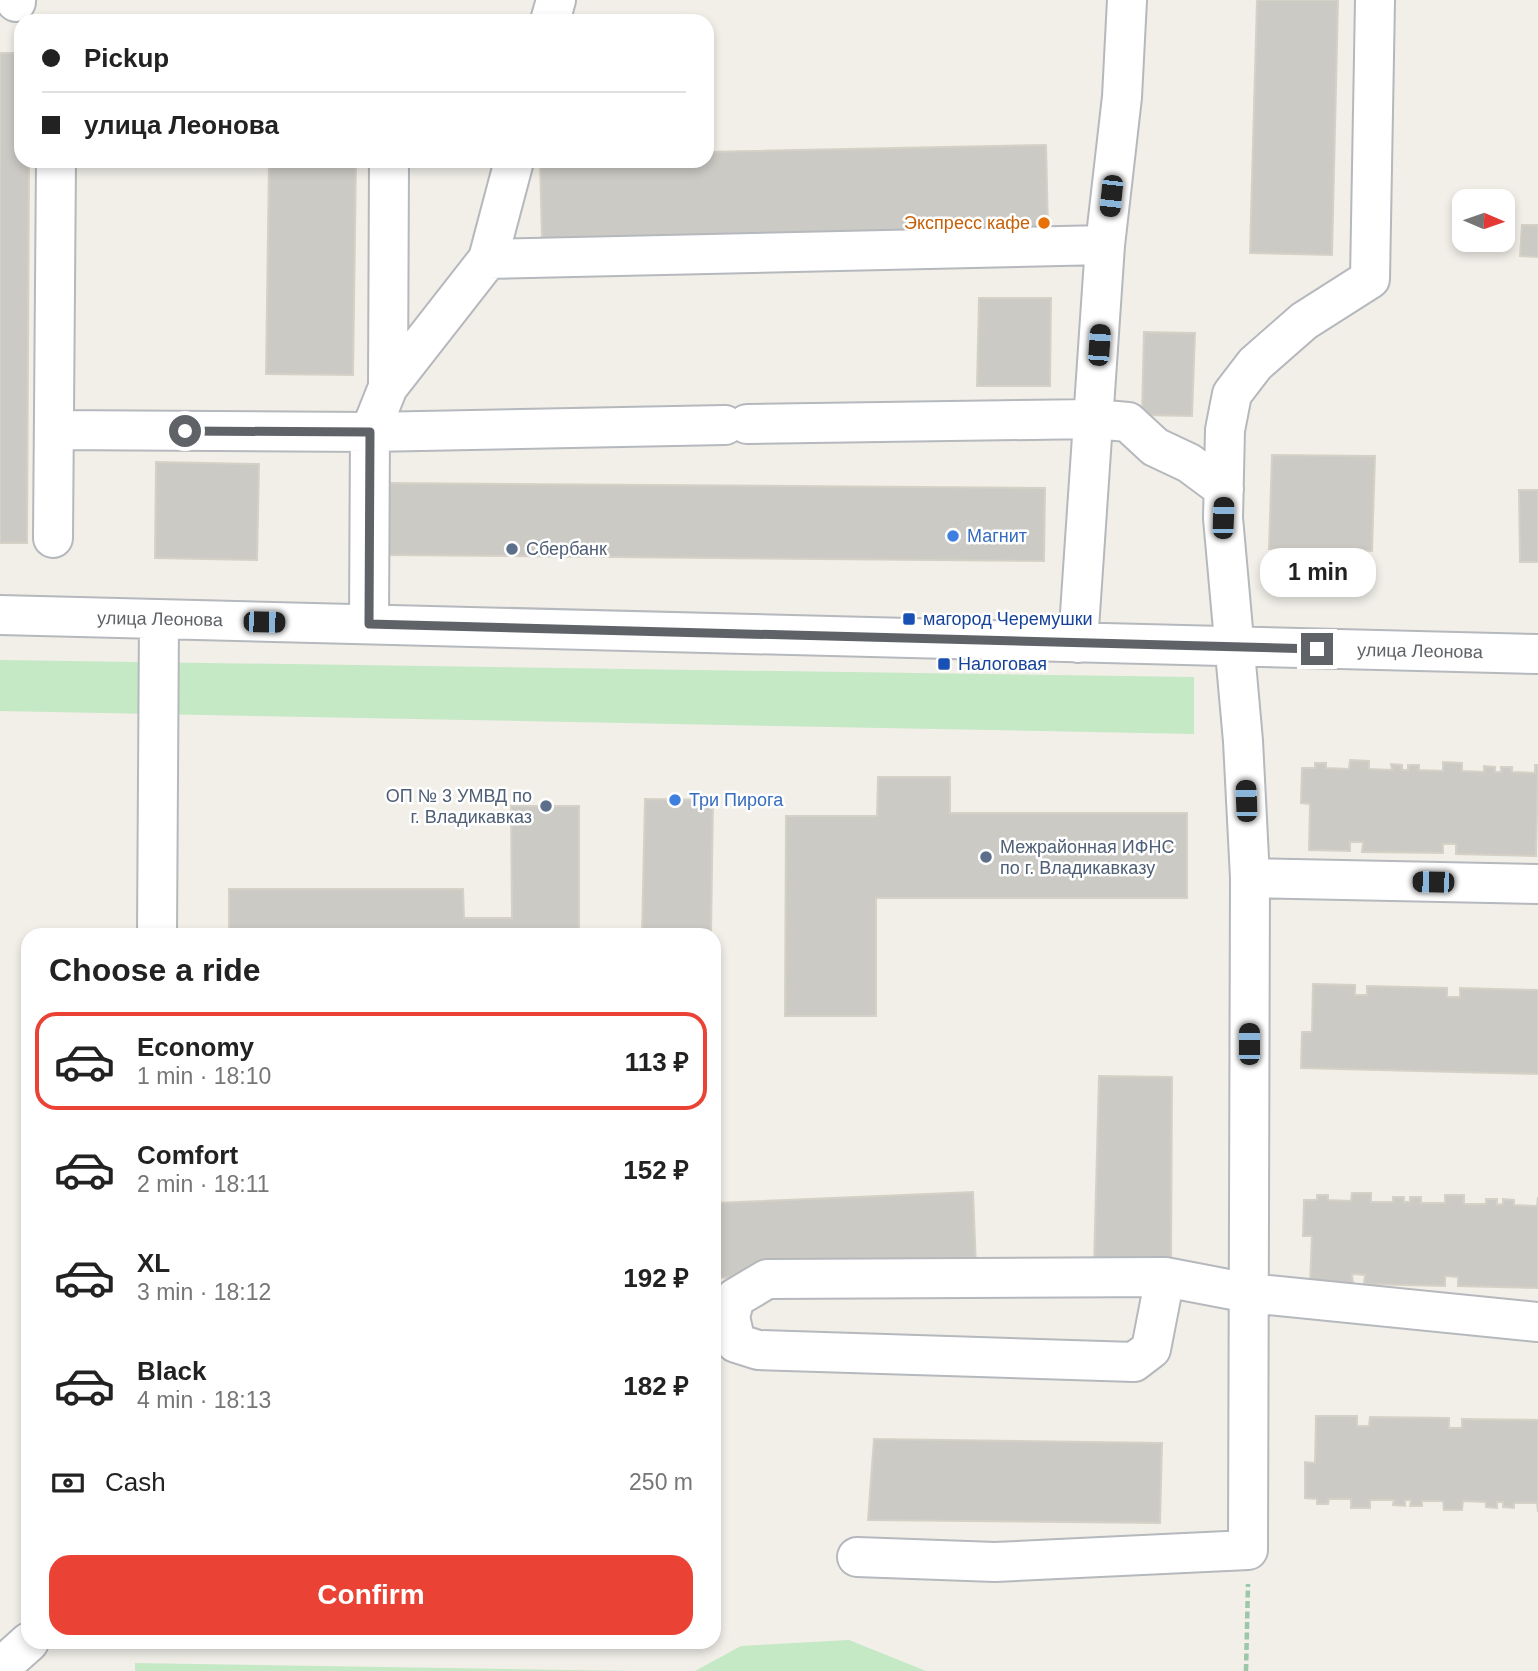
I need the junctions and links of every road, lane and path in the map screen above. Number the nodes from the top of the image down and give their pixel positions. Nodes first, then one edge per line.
1 (1127, 0) edge
2 (1375, 0) edge
3 (56, 168) edge
4 (389, 168) edge
5 (512, 168) edge
6 (1105, 245) junction
7 (488, 259) junction
8 (388, 387) junction
9 (1094, 419) junction
10 (54, 430) junction
11 (370, 432) junction
12 (1224, 489) junction
13 (53, 538) dead end
14 (0, 615) edge
15 (159, 619) junction
16 (369, 624) junction
17 (1079, 643) junction
18 (1234, 646) junction
19 (1538, 654) edge
20 (1250, 878) junction
21 (1538, 884) edge
22 (157, 928) edge
23 (1165, 1277) junction
24 (1248, 1293) junction
25 (1538, 1322) edge
26 (1248, 1550) junction
27 (857, 1557) dead end
28 (21, 1649) edge
29 (0, 1668) edge
30 (1246, 1671) edge

1 - 6 street
2 - 12 street
3 - 10 street
4 - 8 street
5 - 7 street
6 - 7 street
6 - 9 street
7 - 8 street
8 - 11 street
9 - 11 street
9 - 12 street
9 - 17 street
10 - 11 street
10 - 13 street
11 - 16 street
12 - 18 street
14 - 15 street, улица Леонова
15 - 16 street, улица Леонова
15 - 22 street
16 - 17 street, улица Леонова
17 - 18 street, улица Леонова
18 - 19 street, улица Леонова
18 - 20 street
20 - 21 street
20 - 24 street
23 - 23 street
23 - 24 street
24 - 25 street
24 - 26 street
26 - 27 street
26 - 30 path
28 - 29 street

